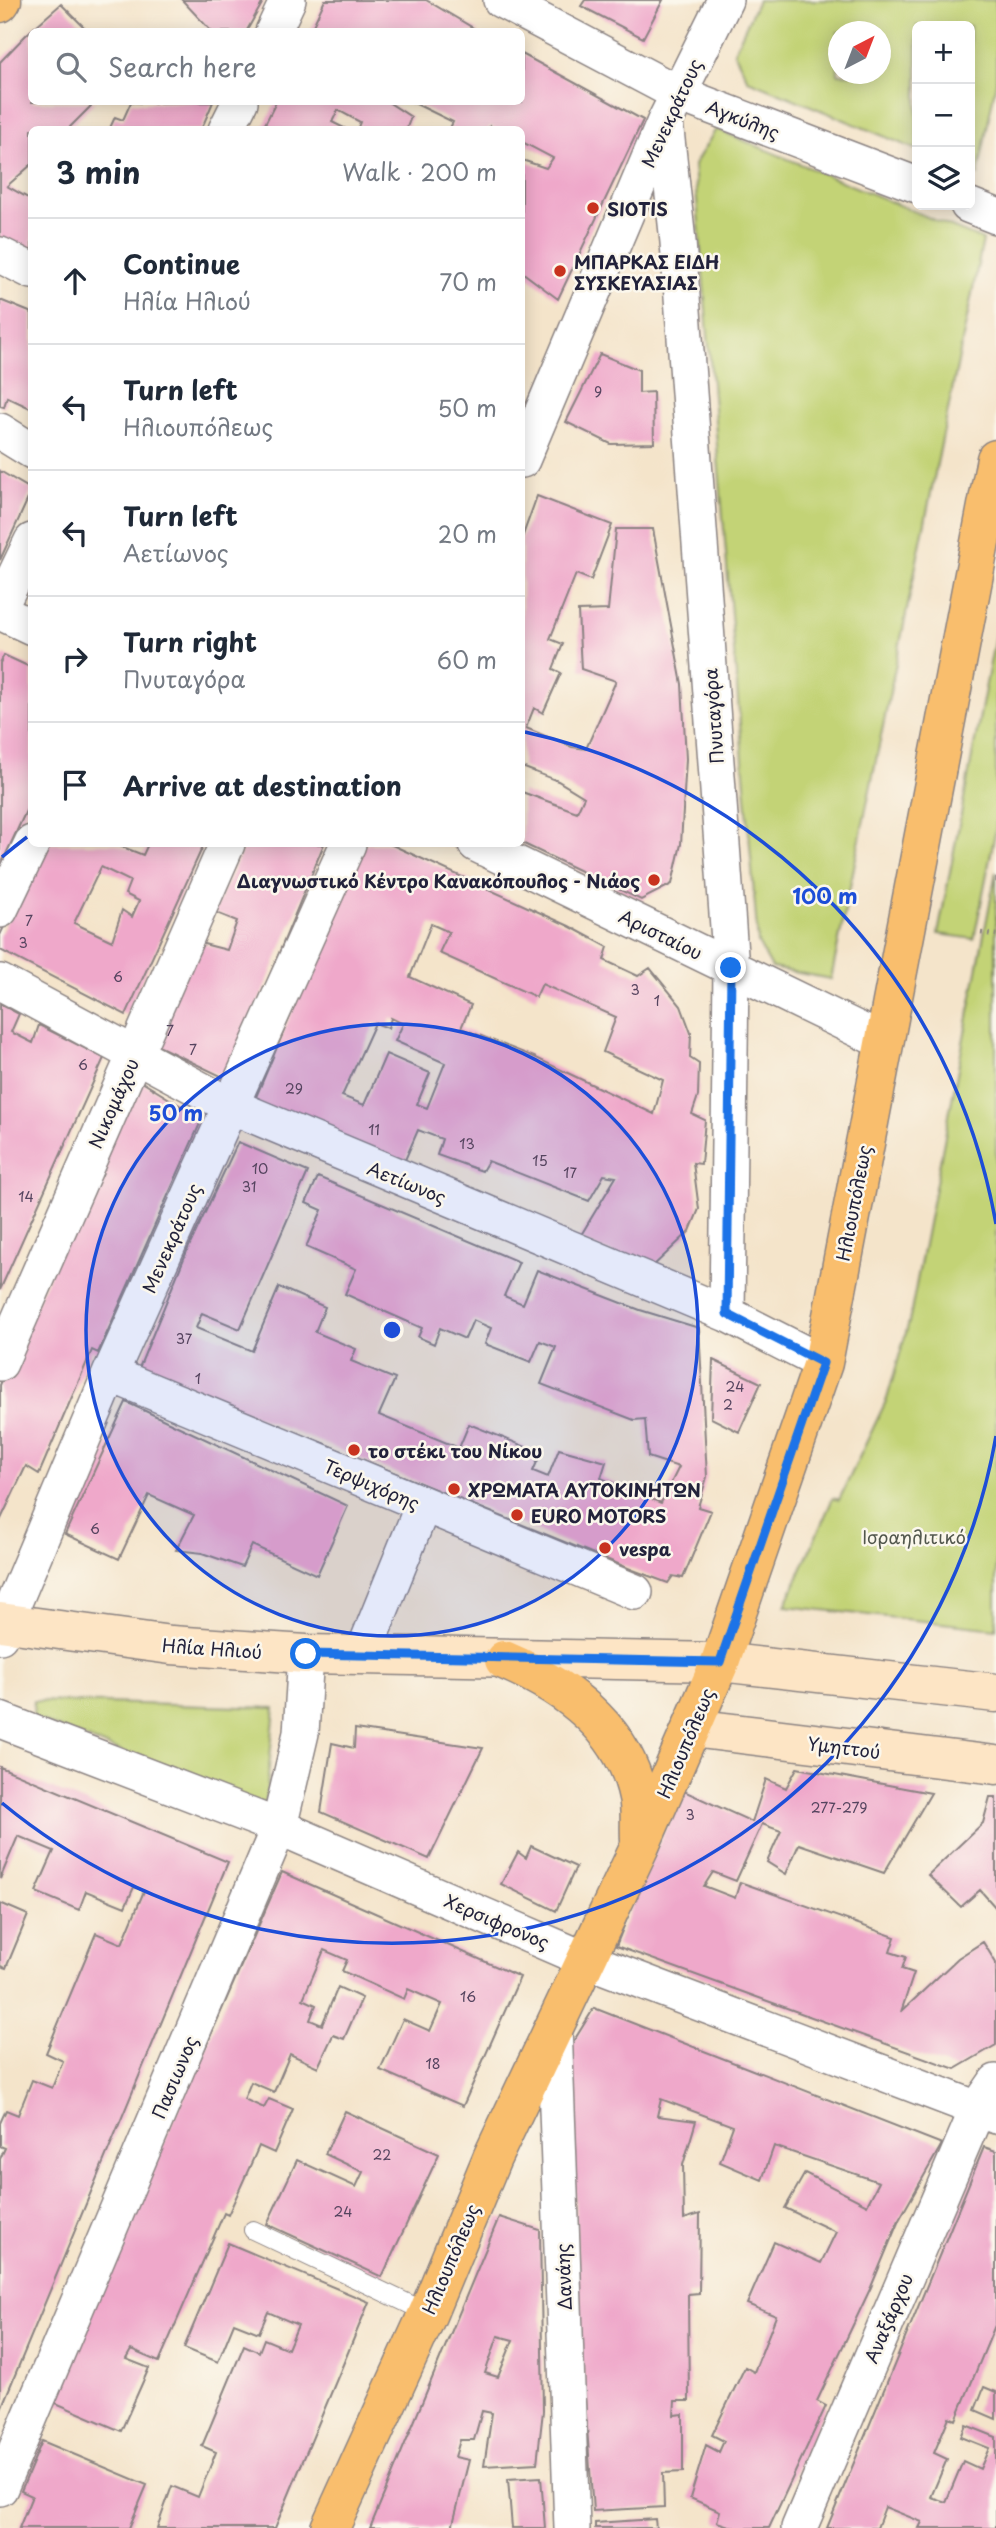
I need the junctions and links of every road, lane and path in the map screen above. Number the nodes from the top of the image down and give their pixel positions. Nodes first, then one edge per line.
1 (288, 0) edge
2 (501, 0) edge
3 (725, 0) edge
4 (275, 28) edge
5 (238, 105) edge
6 (672, 107) junction
7 (228, 126) edge
8 (912, 183) edge
9 (975, 208) edge
10 (996, 216) edge
11 (0, 256) edge
12 (28, 269) edge
13 (0, 431) edge
14 (28, 448) edge
15 (525, 453) edge
16 (996, 460) edge
17 (28, 550) edge
18 (0, 610) edge
19 (28, 625) edge
20 (31, 847) edge
21 (226, 847) edge
22 (347, 847) edge
23 (482, 847) edge
24 (0, 910) edge
25 (981, 933) dead end
26 (996, 935) edge
27 (731, 968) junction
28 (0, 982) edge
29 (884, 1042) junction
30 (136, 1052) junction
31 (231, 1106) junction
32 (727, 1314) junction
33 (0, 1363) edge
34 (823, 1363) junction
35 (110, 1374) junction
36 (423, 1505) junction
37 (635, 1592) dead end
38 (2, 1627) edge
39 (306, 1654) junction
40 (362, 1656) junction
41 (504, 1660) junction
42 (720, 1662) junction
43 (996, 1693) edge
44 (0, 1720) edge
45 (692, 1728) junction
46 (996, 1765) edge
47 (279, 1827) junction
48 (640, 1846) junction
49 (584, 1959) junction
50 (554, 2025) junction
51 (990, 2102) edge
52 (253, 2230) dead end
53 (428, 2312) junction
54 (0, 2488) edge
55 (330, 2528) edge
56 (572, 2528) edge
57 (799, 2528) edge

1 - 4 street
2 - 6 street, Αγκύλης
3 - 6 street, Μενεκράτους
5 - 7 street
6 - 8 street, Αγκύλης
6 - 15 street, Μενεκράτους
6 - 27 street, Πνυταγόρα
9 - 10 street
11 - 12 street
13 - 14 street
16 - 29 main road, Ηλιουπόλεως
17 - 18 street
18 - 19 street
20 - 24 street
21 - 30 street, Νικομάχου
22 - 31 street, Μενεκράτους
23 - 27 street, Αρισταίου
25 - 26 path
27 - 29 street, Αρισταίου
27 - 32 street, Πνυταγόρα
28 - 30 street, Αετίωνος
29 - 34 main road, Ηλιουπόλεως
30 - 31 street, Αετίωνος
30 - 33 street, Νικομάχου
31 - 32 street, Αετίωνος
31 - 35 street, Μενεκράτους
32 - 34 street, Αετίωνος
34 - 42 main road, Ηλιουπόλεως
35 - 36 street, Τερψιχόρης
35 - 38 street, Μενεκράτους
36 - 37 street, Τερψιχόρης
36 - 40 street
38 - 39 main road, Ηλία Ηλιού
39 - 40 main road, Ηλία Ηλιού
39 - 47 street, Πασιωνος
40 - 41 main road, Ηλία Ηλιού
41 - 42 main road, Ηλία Ηλιού
41 - 48 main road
42 - 43 main road
42 - 45 main road, Ηλιουπόλεως
44 - 47 street, Χερσιφρονος
45 - 46 main road, Υμηττού
45 - 48 main road, Ηλιουπόλεως
47 - 49 street, Χερσιφρονος
47 - 54 street, Πασιωνος
48 - 49 main road, Ηλιουπόλεως
49 - 50 main road, Ηλιουπόλεως
49 - 51 street, Χερσιφρονος
50 - 53 main road, Ηλιουπόλεως
50 - 56 street, Δανάης
51 - 57 street, Αναξάρχου
52 - 53 lane
53 - 55 main road, Ηλιουπόλεως

